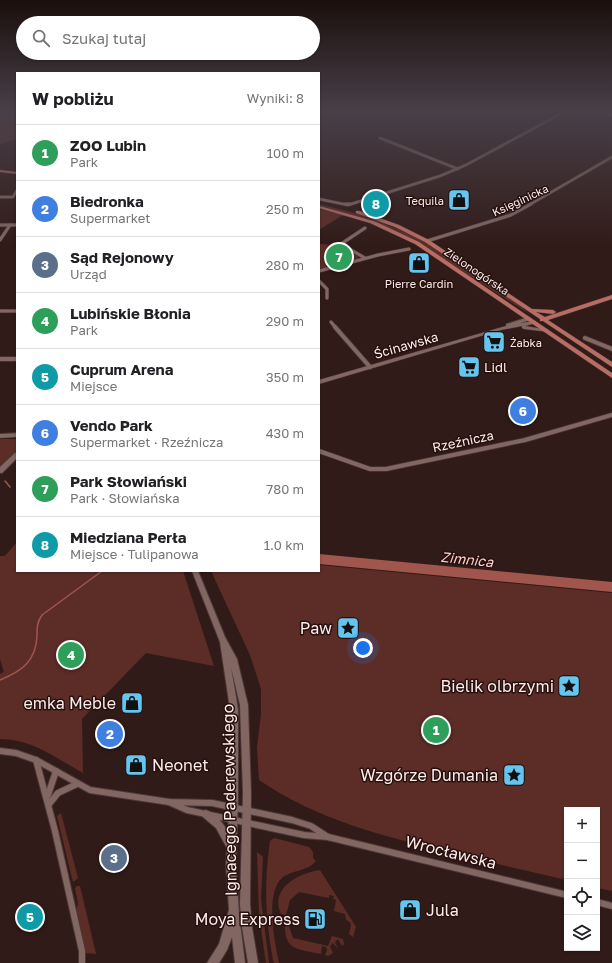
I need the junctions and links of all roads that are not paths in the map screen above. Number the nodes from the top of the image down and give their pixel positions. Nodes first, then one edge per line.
1 (425, 156) edge
2 (482, 156) edge
3 (612, 157) edge
4 (0, 168) edge
5 (16, 169) edge
6 (458, 169) junction
7 (0, 171) edge
8 (16, 173) edge
9 (16, 192) edge
10 (0, 197) edge
11 (320, 200) edge
12 (320, 203) edge
13 (320, 207) edge
14 (0, 225) edge
15 (10, 225) junction
16 (16, 225) edge
17 (365, 228) dead end
18 (0, 240) edge
19 (427, 241) junction
20 (409, 249) dead end
21 (364, 258) junction
22 (320, 271) edge
23 (320, 282) edge
24 (612, 297) edge
25 (327, 298) dead end
26 (512, 307) junction
27 (526, 308) junction
28 (0, 311) edge
29 (16, 311) edge
30 (555, 313) junction
31 (541, 318) junction
32 (531, 320) junction
33 (331, 322) dead end
34 (518, 324) junction
35 (554, 327) junction
36 (547, 331) junction
37 (585, 338) dead end
38 (612, 349) edge
39 (0, 359) edge
40 (16, 359) edge
41 (612, 366) edge
42 (370, 367) junction
43 (612, 376) edge
44 (320, 382) edge
45 (612, 415) edge
46 (16, 435) edge
47 (0, 436) edge
48 (320, 451) edge
49 (16, 455) edge
50 (0, 471) edge
51 (195, 572) edge
52 (222, 639) junction
53 (0, 751) edge
54 (36, 760) junction
55 (56, 771) junction
56 (77, 784) junction
57 (47, 797) junction
58 (169, 802) junction
59 (50, 804) junction
60 (233, 807) junction
61 (247, 810) junction
62 (206, 814) junction
63 (233, 820) junction
64 (247, 822) junction
65 (328, 837) junction
66 (231, 846) junction
67 (564, 894) edge
68 (600, 903) edge
69 (612, 906) edge
70 (234, 909) junction
71 (251, 960) edge
72 (82, 963) edge
73 (212, 963) edge
74 (240, 963) edge

1 - 6 street
2 - 6 street
3 - 19 street, Księginicka
4 - 5 main road
6 - 11 street
7 - 8 main road
9 - 10 street
12 - 19 main road, Zielonogórska
13 - 26 main road, Zielonogórska
14 - 15 street
15 - 16 street
15 - 18 street
17 - 21 street
19 - 27 main road, Zielonogórska
20 - 21 street
21 - 22 street
23 - 25 street
24 - 30 main road, Ścinawska
26 - 32 main road, Zielonogórska
26 - 34 main road
27 - 30 main road
27 - 31 main road, Zielonogórska
28 - 29 street
30 - 31 main road, Ścinawska
30 - 35 main road
31 - 32 main road, Ścinawska
31 - 35 main road, Zielonogórska
32 - 34 main road, Ścinawska
32 - 36 main road, Zielonogórska
33 - 42 street
34 - 36 main road
34 - 42 main road, Ścinawska
35 - 41 main road, Zielonogórska
36 - 43 main road, Zielonogórska
37 - 38 street
39 - 40 street
42 - 44 main road, Ścinawska
45 - 48 street, Rzeźnicza
46 - 47 main road
49 - 50 street
51 - 52 street, Ignacego Paderewskiego
52 - 60 street, Ignacego Paderewskiego
52 - 61 street, Ignacego Paderewskiego
53 - 54 street, Wrocławska
54 - 55 street, Wrocławska
54 - 57 street
55 - 56 street, Wrocławska
55 - 57 street
56 - 58 street, Wrocławska
56 - 59 street
57 - 59 street
58 - 60 street, Wrocławska
58 - 62 street, Wrocławska
59 - 72 street
60 - 61 street, Wrocławska
60 - 63 street, Ignacego Paderewskiego
61 - 64 street, Ignacego Paderewskiego
61 - 65 street, Wrocławska
62 - 63 street, Wrocławska
62 - 66 street
63 - 64 street, Wrocławska
63 - 66 street, Ignacego Paderewskiego
64 - 65 street, Wrocławska
64 - 71 street, Ignacego Paderewskiego
65 - 67 street, Wrocławska
66 - 70 street, Ignacego Paderewskiego
68 - 69 street
70 - 73 street
70 - 74 street, Ignacego Paderewskiego

